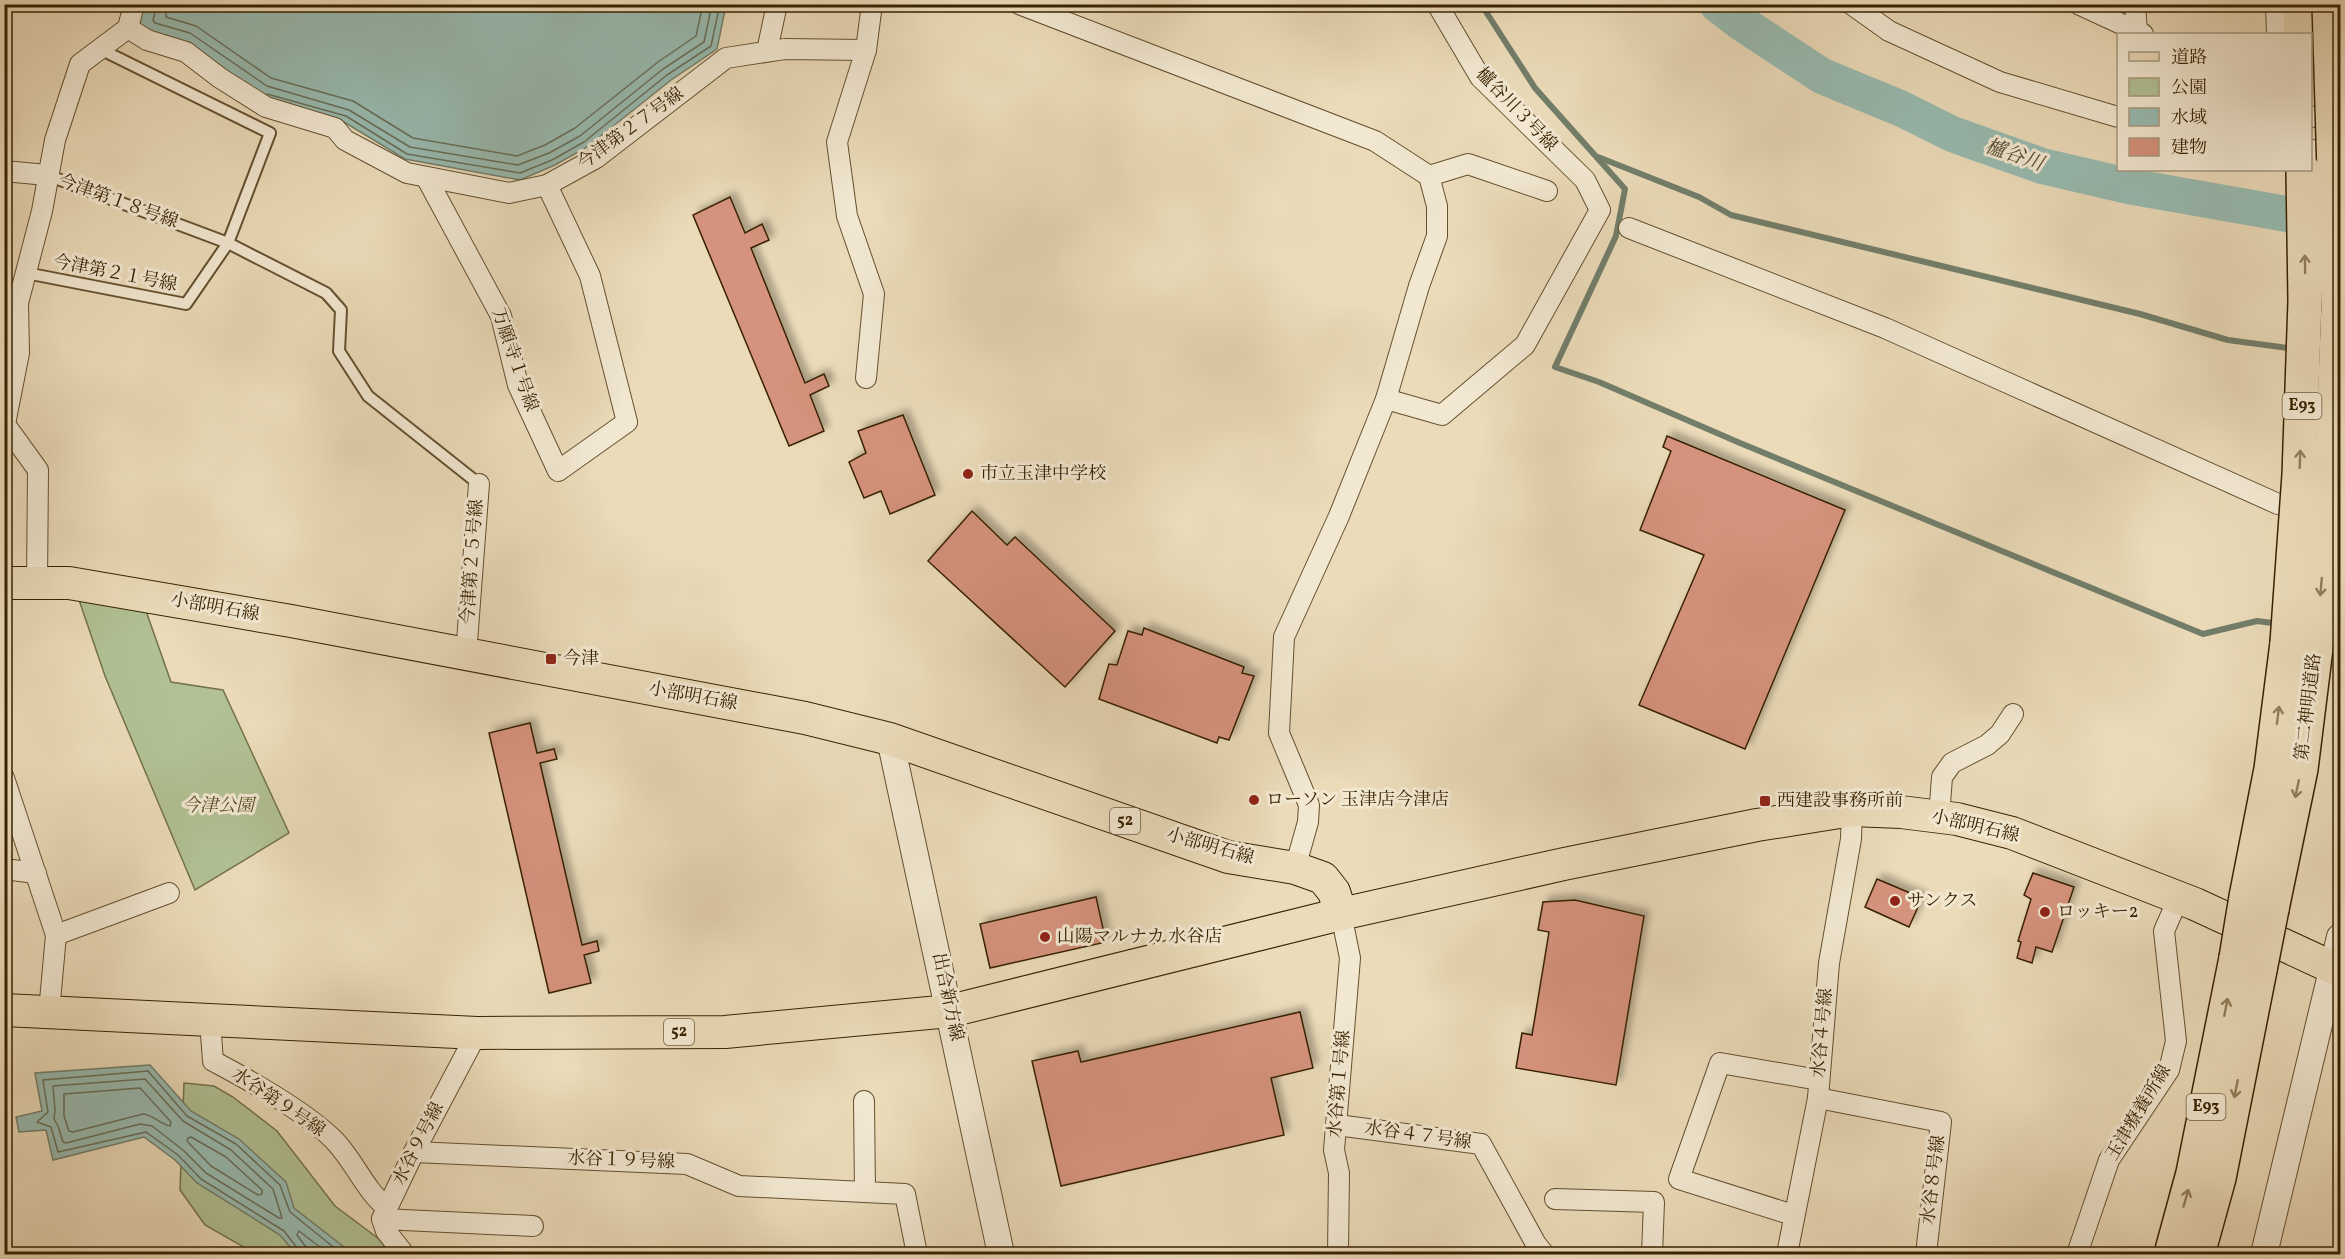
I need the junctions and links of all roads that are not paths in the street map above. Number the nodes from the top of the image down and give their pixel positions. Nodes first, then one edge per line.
1 (134, 4) edge
2 (777, 4) edge
3 (872, 4) edge
4 (1019, 4) edge
5 (1437, 4) edge
6 (1851, 4) edge
7 (2079, 4) edge
8 (2135, 4) edge
9 (2277, 4) edge
10 (2300, 4) edge
11 (2329, 4) edge
12 (128, 28) junction
13 (2140, 33) edge
14 (2277, 33) edge
15 (2301, 33) edge
16 (100, 49) junction
17 (866, 50) junction
18 (767, 51) junction
19 (2312, 91) edge
20 (2340, 98) edge
21 (2340, 115) edge
22 (2117, 117) edge
23 (2312, 117) edge
24 (2312, 150) edge
25 (2340, 151) edge
26 (4, 171) edge
27 (2303, 171) edge
28 (47, 176) junction
29 (1429, 176) junction
30 (426, 177) junction
31 (547, 185) junction
32 (1547, 192) dead end
33 (1629, 228) dead end
34 (228, 243) junction
35 (26, 273) junction
36 (11, 302) edge
37 (339, 351) joint
38 (866, 378) dead end
39 (1386, 399) junction
40 (5, 423) edge
41 (479, 484) joint
42 (2340, 522) edge
43 (4, 583) edge
44 (36, 583) junction
45 (2301, 646) junction
46 (466, 655) junction
47 (2013, 714) dead end
48 (890, 739) junction
49 (4, 778) edge
50 (1852, 810) junction
51 (1939, 817) junction
52 (1294, 868) junction
53 (4, 869) edge
54 (36, 873) junction
55 (169, 893) dead end
56 (2178, 899) junction
57 (1341, 914) junction
58 (56, 935) junction
59 (2340, 937) edge
60 (2248, 964) junction
61 (2337, 970) edge
62 (4, 1010) edge
63 (950, 1011) junction
64 (49, 1012) junction
65 (210, 1021) junction
66 (477, 1033) junction
67 (1818, 1089) junction
68 (864, 1101) dead end
69 (1337, 1125) junction
70 (414, 1152) junction
71 (865, 1192) junction
72 (1556, 1198) dead end
73 (384, 1214) junction
74 (1794, 1215) junction
75 (533, 1226) dead end
76 (404, 1254) edge
77 (917, 1254) edge
78 (1002, 1254) edge
79 (1338, 1254) edge
80 (1544, 1254) edge
81 (1652, 1254) edge
82 (1787, 1254) edge
83 (1926, 1254) edge
84 (2077, 1254) edge
85 (2171, 1254) edge
86 (2198, 1254) edge
87 (2264, 1254) edge

1 - 12 street
2 - 18 street
3 - 17 street
4 - 29 street
5 - 39 street, 櫨谷川３号線
6 - 22 street
7 - 13 street
8 - 13 street
9 - 14 street
10 - 15 highway
11 -> 45 highway, 第二神明道路 / E93, bridge
12 - 16 street
12 - 30 street, 今津第２７号線
16 - 28 street
16 - 34 lane, 今津第２１号線
17 - 18 street, 今津第２７号線
17 - 38 street
18 - 31 street, 今津第２７号線
19 - 20 street
21 - 23 street
24 - 25 street
26 - 28 street, 今津第１８号線
45 -> 27 highway, 第二神明道路 / E93, bridge
28 - 34 lane, 今津第１８号線
28 - 35 street
29 - 32 street
29 - 39 street
30 - 31 street, 今津第２７号線
30 - 31 street, 万願寺１号線
33 - 42 street
34 - 35 lane, 今津第２１号線
34 - 37 lane, 今津第１８号線
35 - 36 street
36 - 40 street
37 - 41 lane, 今津第２５号線
39 - 52 street
40 - 44 street
41 - 46 street, 今津第２５号線
43 - 44 main road, 小部明石線 / 52
44 - 46 main road, 小部明石線 / 52
45 - 60 highway, 第二神明道路 / E93, bridge
46 - 48 main road, 小部明石線 / 52
47 - 51 street
48 - 52 main road, 小部明石線 / 52
48 - 63 street, 出合新方線
49 - 54 street
50 - 51 main road, 小部明石線 / 52
50 - 57 main road, 小部明石線 / 52
50 - 67 street, 水谷４号線
51 - 56 main road, 小部明石線 / 52
52 - 57 main road, 小部明石線 / 52
53 - 54 street
54 - 58 street
55 - 58 street
56 - 61 main road, 小部明石線 / 52
56 - 84 street, 玉津療養所線
57 - 63 main road, 小部明石線 / 52
57 - 69 street, 水谷第１号線
58 - 64 street
59 - 61 street
85 -> 60 highway, 第二神明道路 / E93
60 -> 86 highway, 第二神明道路 / E93
61 - 87 street
62 - 64 main road, 小部明石線 / 52
63 - 66 main road, 小部明石線 / 52
63 - 78 street, 出合新方線
64 - 65 main road, 小部明石線 / 52
65 - 66 main road, 小部明石線 / 52
65 - 73 street, 水谷第９号線
66 - 70 street, 水谷９号線
67 - 74 street, 水谷４号線
67 - 74 street
67 - 83 street, 水谷８号線
68 - 71 street
69 - 79 street, 水谷第１号線
69 - 80 street, 水谷４７号線
70 - 71 street, 水谷１９号線
70 - 73 street, 水谷９号線
71 - 77 street, 水谷１９号線
72 - 81 street
73 - 75 street
73 - 76 street
74 - 82 street, 水谷４号線

